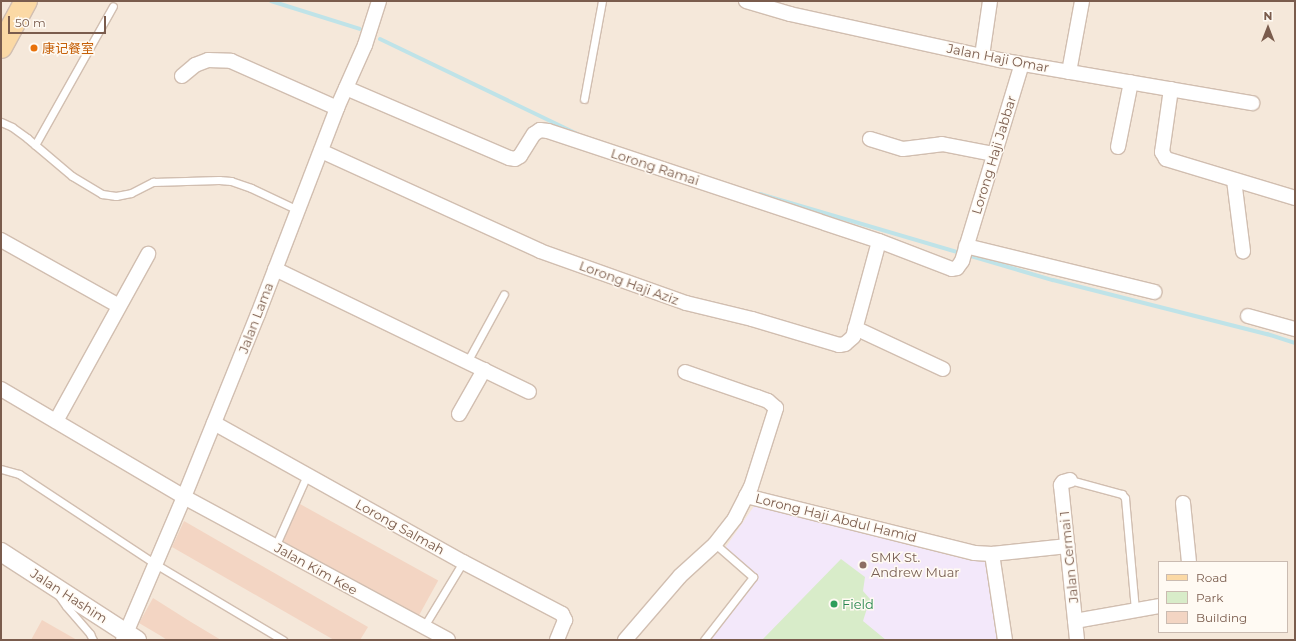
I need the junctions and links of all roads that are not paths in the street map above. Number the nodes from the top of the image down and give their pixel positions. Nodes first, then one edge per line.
1 (26, 1) edge
2 (380, 1) edge
3 (602, 1) edge
4 (746, 1) edge
5 (990, 1) edge
6 (1082, 1) edge
7 (113, 6) dead end
8 (1, 47) edge
9 (982, 56) junction
10 (1022, 64) junction
11 (1069, 72) junction
12 (182, 76) dead end
13 (1131, 82) junction
14 (346, 88) junction
15 (1171, 89) junction
16 (584, 99) dead end
17 (1252, 103) dead end
18 (337, 108) junction
19 (1, 122) edge
20 (870, 139) dead end
21 (34, 145) junction
22 (1118, 147) dead end
23 (321, 151) junction
24 (994, 154) junction
25 (1234, 180) junction
26 (1295, 197) edge
27 (298, 210) junction
28 (1, 240) edge
29 (879, 241) junction
30 (1243, 251) dead end
31 (148, 254) dead end
32 (964, 254) junction
33 (275, 269) junction
34 (1154, 292) dead end
35 (504, 294) dead end
36 (118, 306) junction
37 (1248, 316) dead end
38 (855, 328) junction
39 (1295, 330) edge
40 (467, 362) junction
41 (943, 369) dead end
42 (484, 370) junction
43 (685, 372) dead end
44 (1, 390) edge
45 (529, 392) dead end
46 (459, 414) dead end
47 (56, 420) junction
48 (214, 423) junction
49 (1, 470) edge
50 (307, 475) junction
51 (1070, 480) joint
52 (746, 496) junction
53 (184, 497) junction
54 (1183, 503) dead end
55 (715, 544) junction
56 (1068, 546) junction
57 (275, 547) junction
58 (1, 552) edge
59 (992, 554) junction
60 (1189, 561) edge
61 (463, 562) junction
62 (157, 565) junction
63 (54, 586) junction
64 (1158, 606) edge
65 (1135, 610) junction
66 (1075, 621) junction
67 (423, 628) junction
68 (128, 638) edge
69 (93, 640) edge
70 (283, 640) edge
71 (448, 640) edge
72 (557, 640) edge
73 (625, 640) edge
74 (704, 640) edge
75 (1005, 640) edge
76 (1077, 640) edge

1 - 8 main road
2 - 14 street, Jalan Lama
3 - 16 lane
4 - 9 street, Jalan Haji Omar
5 - 9 street
6 - 11 street
7 - 21 lane
9 - 10 street, Jalan Haji Omar
10 - 11 street, Jalan Haji Omar
10 - 24 street, Lorong Haji Jabbar
11 - 13 street, Jalan Haji Omar
12 - 18 street
13 - 15 street, Jalan Haji Omar
13 - 22 street
14 - 18 street, Jalan Lama
14 - 29 street, Lorong Ramai
15 - 17 street, Jalan Haji Omar
15 - 25 street
18 - 23 street, Jalan Lama
19 - 21 lane
20 - 24 street
21 - 27 lane
23 - 27 street, Jalan Lama
23 - 38 street, Lorong Haji Aziz
24 - 32 street, Lorong Haji Jabbar
25 - 26 street
25 - 30 street
27 - 33 street, Jalan Lama
28 - 36 street
29 - 32 street, Lorong Ramai
29 - 38 street, Lorong Haji Aziz
31 - 36 street
32 - 34 street
33 - 40 street
33 - 48 street, Jalan Lama
35 - 40 lane
36 - 47 street
37 - 39 street
38 - 41 street
40 - 42 street
42 - 45 street
42 - 46 street
43 - 52 street
44 - 47 street, Jalan Kim Kee
47 - 53 street, Jalan Kim Kee
48 - 50 street, Lorong Salmah
48 - 53 street, Jalan Lama
49 - 62 lane
50 - 57 lane
50 - 61 street, Lorong Salmah
51 - 56 street, Jalan Cermai 1
51 - 65 lane
52 - 55 street
52 - 59 street, Lorong Haji Abdul Hamid
53 - 57 street, Jalan Kim Kee
53 - 62 street, Jalan Lama
54 - 60 street
55 - 73 street
55 - 74 lane
56 - 59 street, Lorong Haji Abdul Hamid
56 - 66 street, Jalan Cermai 1
57 - 67 street, Jalan Kim Kee
58 - 63 street, Jalan Hashim
59 - 75 street
61 - 67 lane
61 - 72 street, Lorong Salmah
62 - 68 street, Jalan Lama
62 - 70 lane
63 - 68 street, Jalan Hashim
63 - 69 lane
64 - 65 street
65 - 66 street
66 - 76 street, Jalan Cermai 1
67 - 71 street, Jalan Kim Kee

